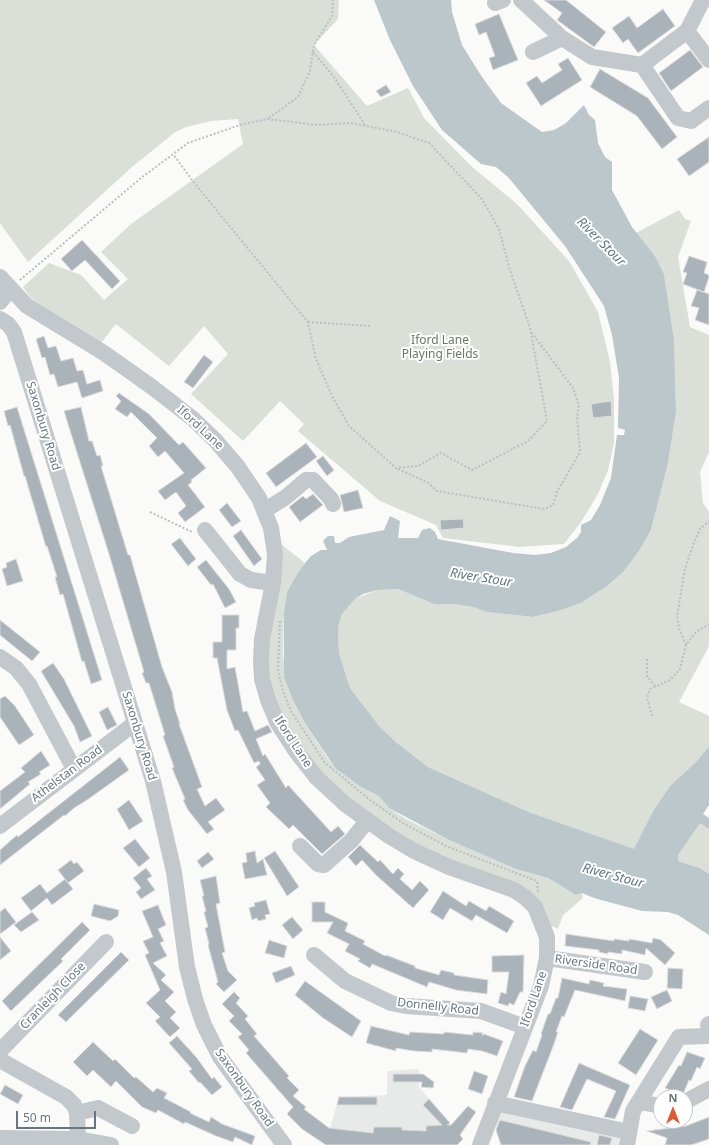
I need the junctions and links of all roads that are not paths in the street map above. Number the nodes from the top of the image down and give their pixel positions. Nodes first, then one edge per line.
1 (521, 0) edge
2 (703, 0) edge
3 (687, 31) junction
4 (562, 38) junction
5 (533, 52) dead end
6 (709, 60) edge
7 (642, 65) junction
8 (709, 108) edge
9 (5, 283) edge
10 (0, 302) edge
11 (0, 319) edge
12 (333, 504) dead end
13 (264, 510) junction
14 (205, 530) road end
15 (273, 583) junction
16 (0, 657) edge
17 (135, 723) junction
18 (74, 769) junction
19 (367, 821) junction
20 (0, 826) edge
21 (300, 846) dead end
22 (106, 942) dead end
23 (314, 955) dead end
24 (547, 958) junction
25 (645, 972) dead end
26 (525, 1027) junction
27 (708, 1028) edge
28 (0, 1051) edge
29 (0, 1060) edge
30 (709, 1089) edge
31 (693, 1098) edge
32 (640, 1102) junction
33 (495, 1103) junction
34 (653, 1104) edge
35 (77, 1113) junction
36 (132, 1126) dead end
37 (0, 1138) edge
38 (78, 1139) junction
39 (628, 1139) edge
40 (111, 1145) edge
41 (284, 1145) edge
42 (480, 1145) edge

1 - 4 street
2 - 3 street
3 - 6 street
3 - 7 street
4 - 5 street
4 - 7 street
7 - 8 street
9 - 10 street
9 - 13 street, Iford Lane
11 - 17 street, Saxonbury Road
12 - 13 street
13 - 15 street, Iford Lane
14 - 15 street
15 - 19 street, Iford Lane
16 - 18 street
17 - 18 street, Athelstan Road
17 - 41 street, Saxonbury Road
18 - 20 street, Athelstan Road
19 - 21 street
19 - 24 street, Iford Lane
22 - 28 street, Cranleigh Close
23 - 26 street, Donnelly Road
24 - 25 street, Riverside Road
24 - 26 street, Iford Lane
26 - 33 street, Iford Lane
27 - 32 street
29 - 35 street
30 - 31 street
32 - 34 street
32 - 39 street
33 - 39 street
33 - 42 street, Iford Lane
35 - 36 street
35 - 38 street
37 - 38 street
38 - 40 street

